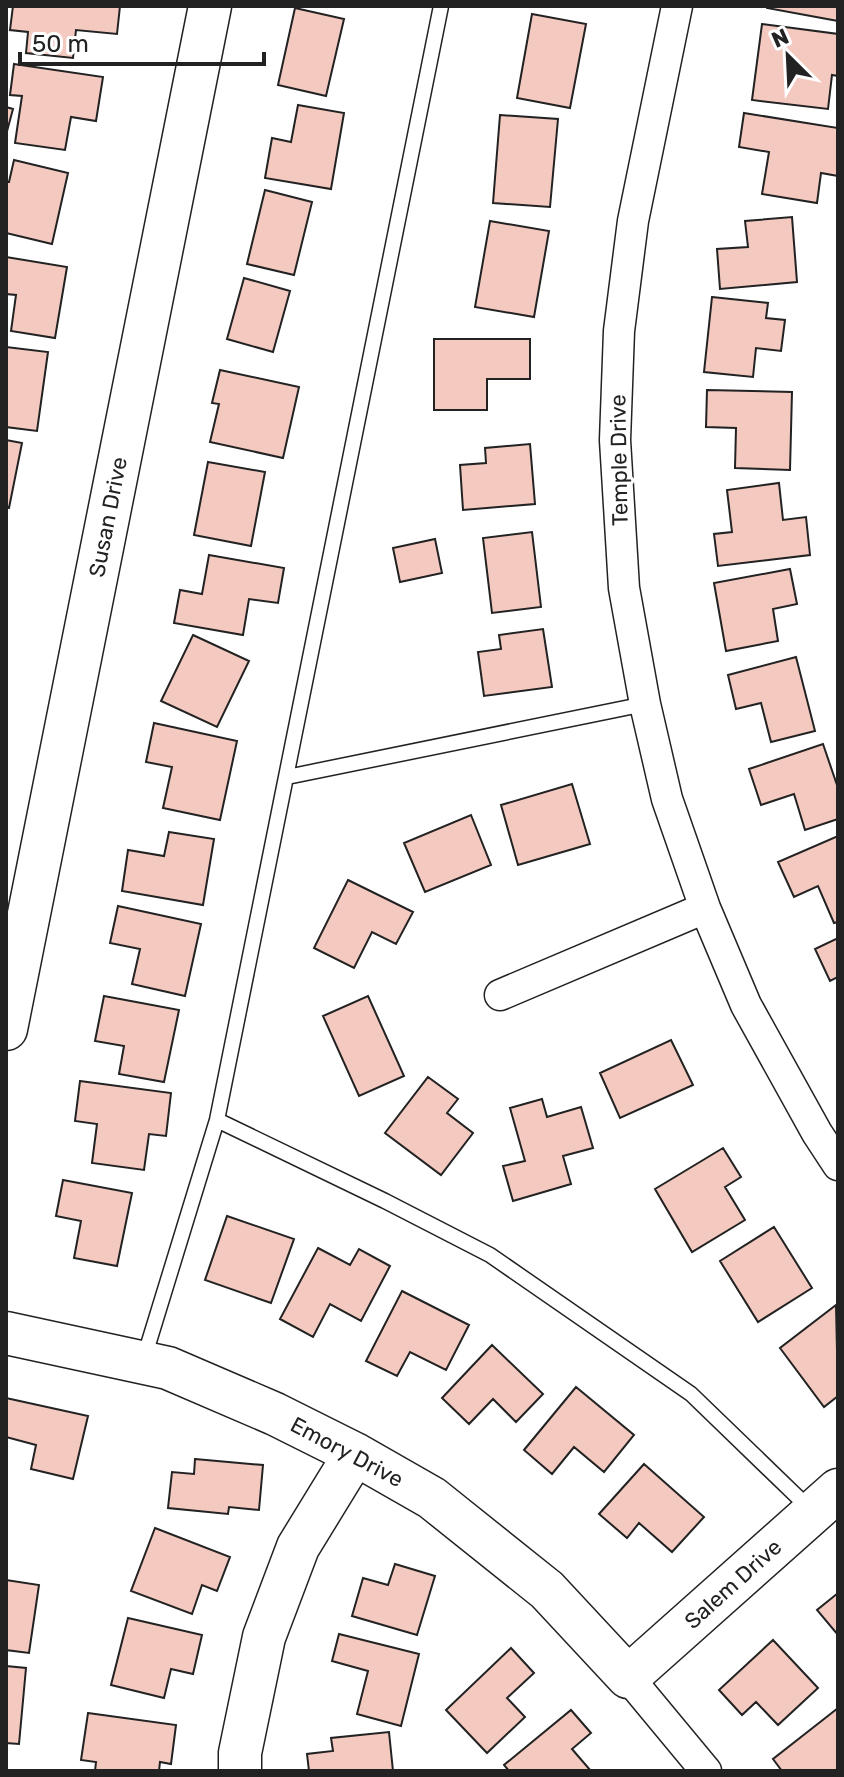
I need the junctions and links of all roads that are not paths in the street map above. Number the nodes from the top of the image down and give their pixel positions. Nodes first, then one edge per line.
1 (210, 6) edge
2 (441, 6) edge
3 (677, 6) edge
4 (645, 704) junction
5 (287, 777) junction
6 (705, 908) junction
7 (500, 995) dead end
8 (6, 1029) edge
9 (217, 1120) junction
10 (838, 1165) edge
11 (6, 1333) edge
12 (143, 1362) junction
13 (355, 1454) junction
14 (826, 1502) edge
15 (628, 1677) junction
16 (240, 1771) edge
17 (706, 1771) edge

1 - 8 street, Susan Drive
2 - 5 lane
3 - 4 street, Temple Drive
4 - 5 lane
4 - 6 street, Temple Drive
5 - 9 lane
6 - 7 street
6 - 10 street, Temple Drive
9 - 12 lane
9 - 14 lane
11 - 12 street, Emory Drive
12 - 13 street, Emory Drive
13 - 15 street, Emory Drive
13 - 16 street
14 - 15 street, Salem Drive
15 - 17 street

